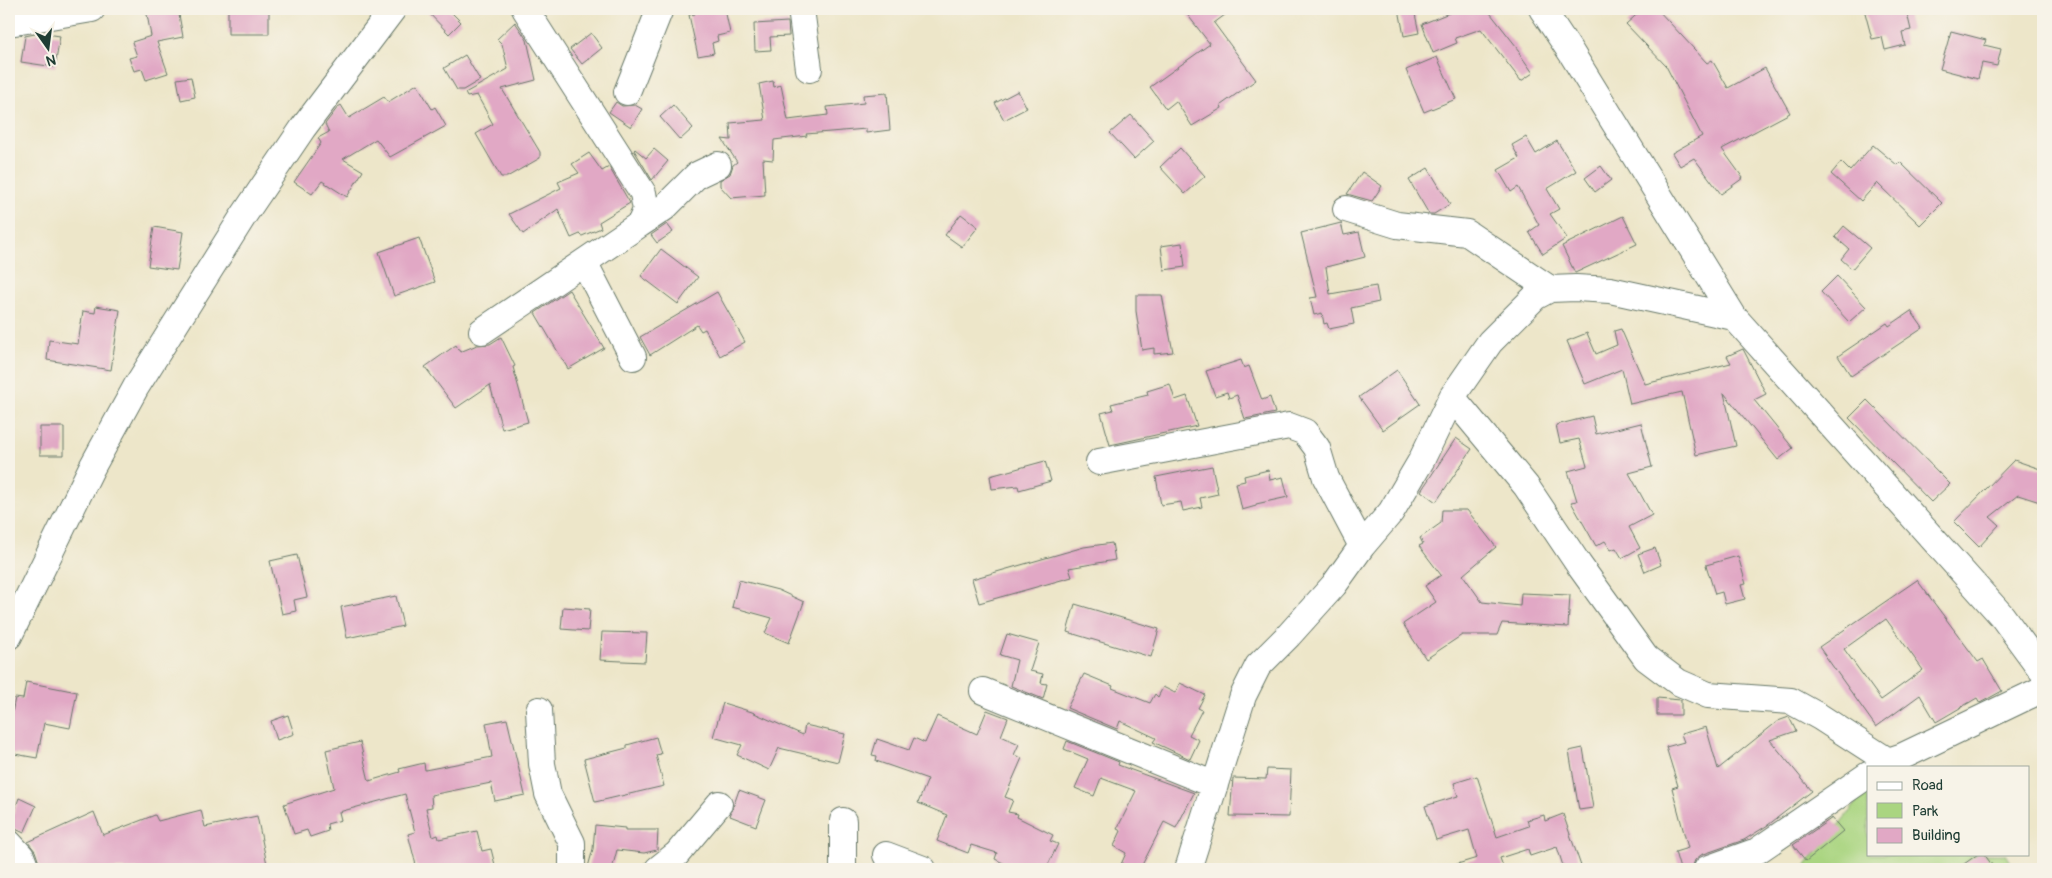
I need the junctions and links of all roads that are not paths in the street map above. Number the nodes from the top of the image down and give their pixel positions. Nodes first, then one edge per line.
1 (92, 9) edge
2 (525, 9) edge
3 (660, 9) edge
4 (800, 9) edge
5 (1542, 9) edge
6 (381, 14) edge
7 (9, 22) edge
8 (809, 69) dead end
9 (627, 92) dead end
10 (718, 165) dead end
11 (1346, 209) dead end
12 (640, 224) junction
13 (584, 262) junction
14 (1550, 289) junction
15 (1734, 317) junction
16 (482, 330) dead end
17 (633, 356) dead end
18 (1452, 398) junction
19 (1099, 462) dead end
20 (1362, 546) junction
21 (17, 604) edge
22 (9, 636) edge
23 (2043, 672) edge
24 (2043, 688) edge
25 (983, 691) dead end
26 (539, 710) dead end
27 (1877, 766) edge
28 (1883, 766) edge
29 (1867, 776) edge
30 (1215, 785) junction
31 (719, 804) dead end
32 (843, 821) dead end
33 (9, 843) edge
34 (886, 855) dead end
35 (26, 869) edge
36 (572, 869) edge
37 (658, 869) edge
38 (843, 869) edge
39 (923, 869) edge
40 (1188, 869) edge
41 (1707, 869) edge

1 - 7 street
2 - 12 street
3 - 9 street
4 - 8 street
5 - 15 street
6 - 21 street
10 - 12 street
11 - 14 street
12 - 13 street
13 - 16 street
13 - 17 street
14 - 15 street
14 - 18 street
15 - 23 street
18 - 20 street
18 - 27 street
19 - 20 street
20 - 30 street
21 - 22 street
24 - 28 street
25 - 30 street
26 - 36 street
29 - 41 street
30 - 40 street
31 - 37 street
32 - 38 street
33 - 35 street
34 - 39 street

